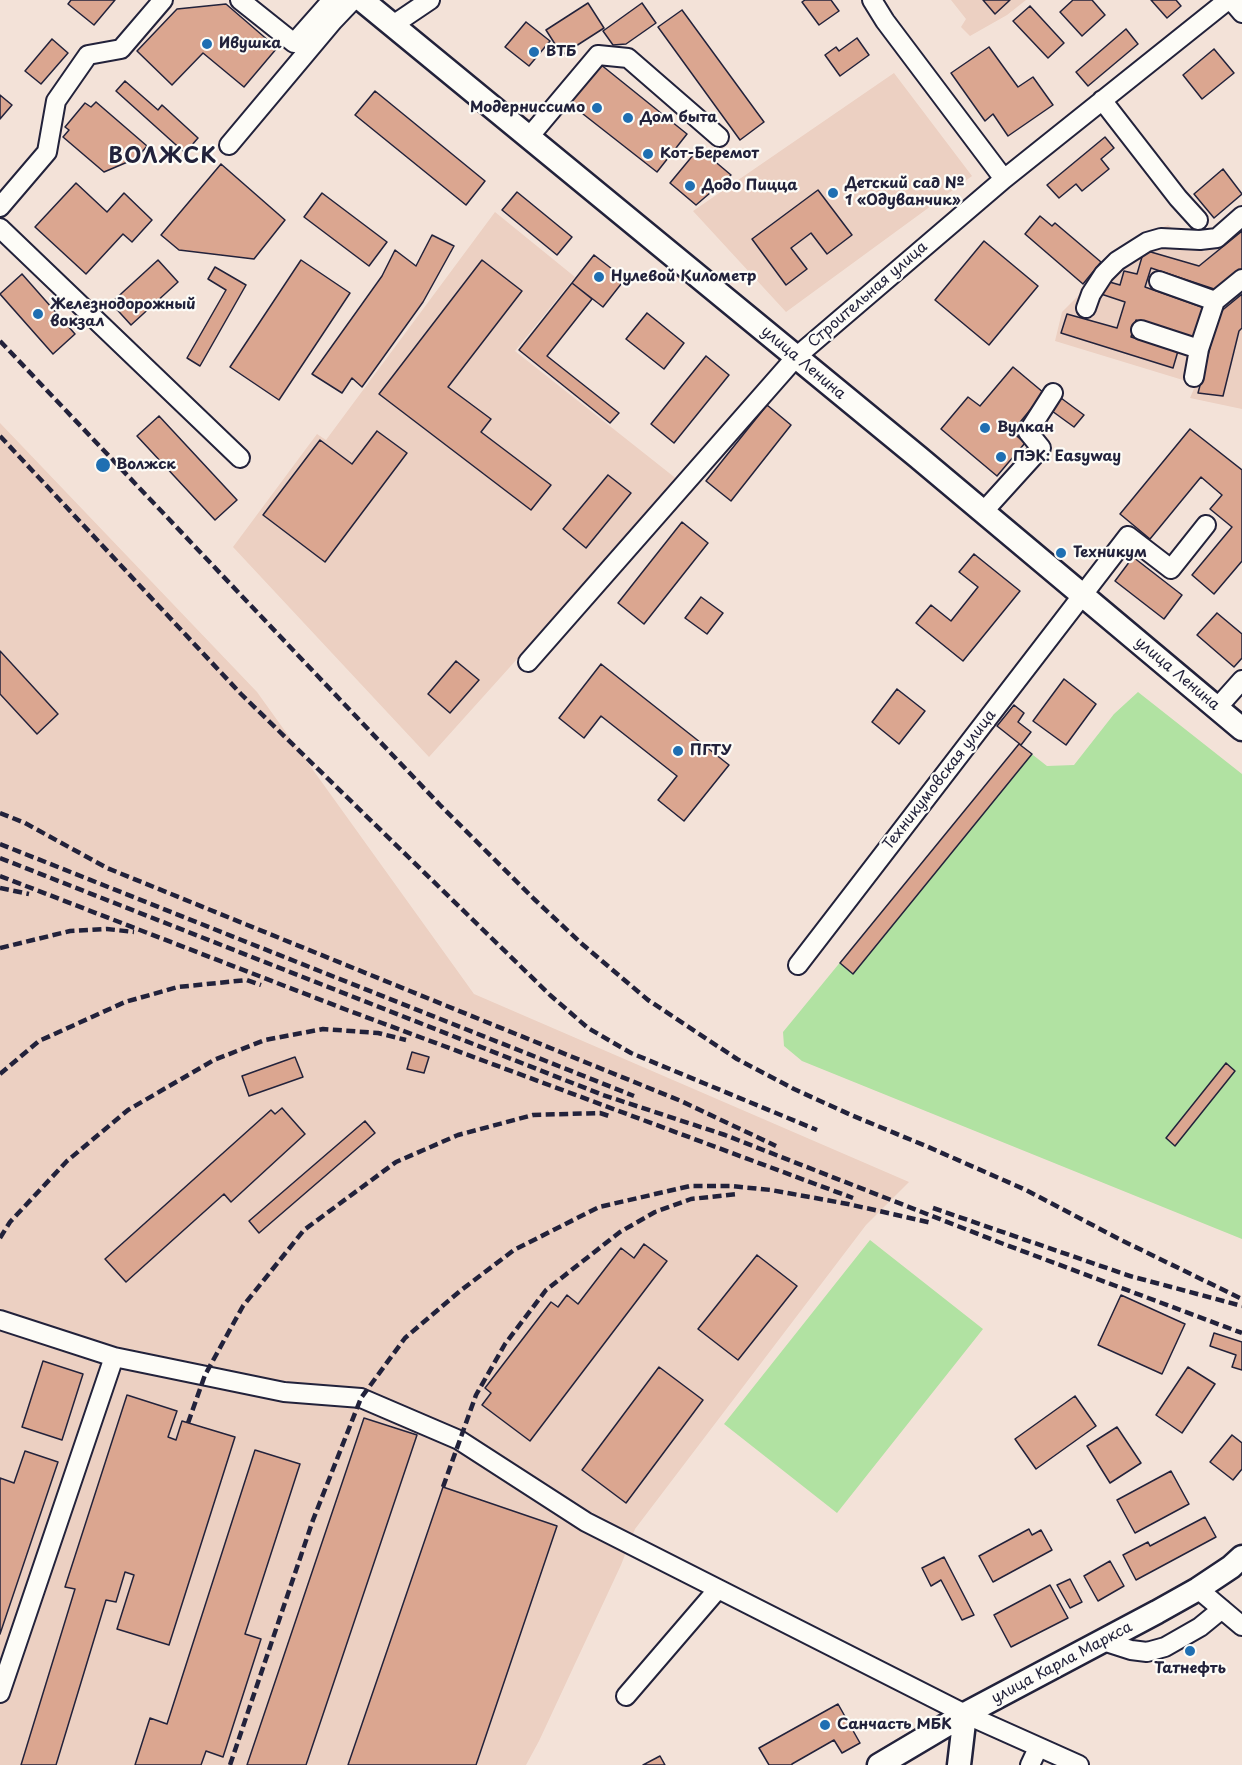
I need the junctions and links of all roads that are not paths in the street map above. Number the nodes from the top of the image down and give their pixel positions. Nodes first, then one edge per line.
1 (163, 0) edge
2 (240, 0) edge
3 (332, 0) edge
4 (353, 0) edge
5 (362, 0) edge
6 (430, 0) edge
7 (872, 0) edge
8 (1230, 0) edge
9 (1242, 13) edge
10 (393, 25) junction
11 (1102, 100) junction
12 (529, 137) junction
13 (719, 137) dead end
14 (229, 145) dead end
15 (1004, 179) junction
16 (0, 207) edge
17 (1242, 216) edge
18 (1198, 220) dead end
19 (0, 228) edge
20 (1242, 279) edge
21 (1159, 281) dead end
22 (1215, 301) junction
23 (1086, 308) dead end
24 (1141, 330) dead end
25 (1199, 349) junction
26 (796, 357) junction
27 (1194, 377) dead end
28 (1053, 393) dead end
29 (240, 459) dead end
30 (983, 512) junction
31 (1206, 525) dead end
32 (1082, 595) junction
33 (528, 662) dead end
34 (1242, 680) edge
35 (1217, 708) junction
36 (1242, 729) edge
37 (798, 965) dead end
38 (0, 1320) edge
39 (114, 1357) junction
40 (1242, 1557) edge
41 (717, 1589) junction
42 (1198, 1589) junction
43 (1222, 1609) junction
44 (1242, 1626) edge
45 (1103, 1641) junction
46 (0, 1693) edge
47 (626, 1696) dead end
48 (965, 1714) junction
49 (920, 1741) junction
50 (1038, 1748) junction
51 (879, 1765) edge
52 (958, 1765) edge
53 (1030, 1765) edge
54 (1078, 1765) edge

1 - 16 street
2 - 3 street
4 - 14 street
5 - 10 main road, улица Ленина
6 - 10 street
7 - 15 street
8 - 9 street
8 - 11 street, Строительная улица
10 - 12 main road, улица Ленина
11 - 15 street, Строительная улица
11 - 18 street
12 - 13 street
12 - 26 main road, улица Ленина
15 - 26 street, Строительная улица
17 - 23 street
19 - 29 street
20 - 22 street
21 - 22 street
22 - 25 street
24 - 25 street
25 - 27 street
26 - 30 main road, улица Ленина
26 - 33 street, Строительная улица
28 - 30 street
30 - 32 main road, улица Ленина
31 - 32 street, Техникумовская улица
32 - 35 main road, улица Ленина
32 - 37 street, Техникумовская улица
34 - 35 street
35 - 36 main road, улица Ленина
38 - 39 street
39 - 41 street
39 - 46 street
40 - 42 main road, улица Карла Маркса
41 - 47 street
41 - 48 street
42 - 43 street
42 - 45 main road, улица Карла Маркса
43 - 44 street
43 - 45 street
45 - 48 main road, улица Карла Маркса
48 - 49 main road, улица Карла Маркса
48 - 50 street
48 - 52 main road
49 - 51 main road, улица Карла Маркса
49 - 52 main road
50 - 53 street
50 - 54 street

